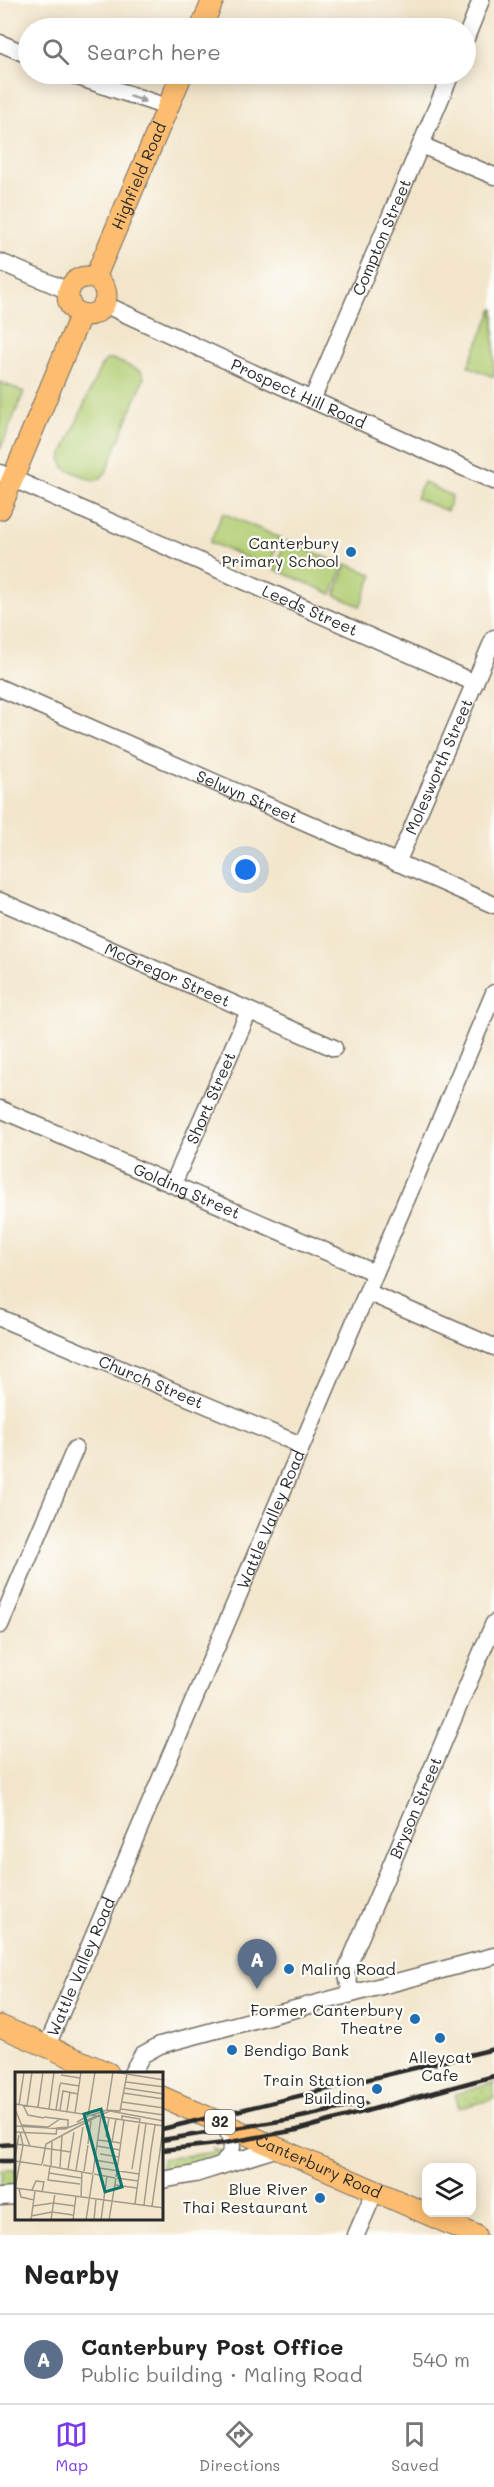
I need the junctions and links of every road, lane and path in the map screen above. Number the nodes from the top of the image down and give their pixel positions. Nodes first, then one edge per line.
1 (213, 0) edge
2 (481, 0) edge
3 (205, 18) edge
4 (473, 18) edge
5 (0, 43) edge
6 (18, 51) edge
7 (99, 84) edge
8 (177, 84) edge
9 (447, 84) edge
10 (167, 107) junction
11 (421, 145) junction
12 (494, 176) edge
13 (0, 262) edge
14 (95, 278) junction
15 (69, 291) junction
16 (104, 304) junction
17 (81, 314) junction
18 (312, 400) junction
19 (6, 476) edge
20 (494, 481) edge
21 (0, 509) edge
22 (494, 638) edge
23 (475, 683) junction
24 (0, 688) edge
25 (397, 863) junction
26 (0, 902) edge
27 (494, 905) edge
28 (494, 993) edge
29 (249, 1011) junction
30 (334, 1048) dead end
31 (0, 1108) edge
32 (173, 1184) junction
33 (375, 1272) junction
34 (367, 1292) junction
35 (0, 1318) edge
36 (494, 1347) edge
37 (301, 1445) junction
38 (75, 1449) dead end
39 (494, 1623) edge
40 (0, 1625) edge
41 (494, 1956) edge
42 (351, 1993) junction
43 (0, 2026) edge
44 (47, 2046) junction
45 (106, 2072) edge
46 (132, 2072) edge
47 (164, 2098) edge
48 (225, 2125) junction
49 (278, 2148) junction
50 (221, 2166) junction
51 (164, 2180) edge
52 (375, 2191) junction
53 (15, 2196) edge
54 (0, 2197) edge
55 (356, 2235) edge
56 (475, 2235) edge

1 - 3 main road
2 - 4 street
5 - 6 street
7 -> 10 street
8 - 10 main road, Highfield Road
9 - 11 street, Compton Street
10 - 14 main road, Highfield Road
11 - 12 street
11 - 18 street, Compton Street
13 - 15 street
14 - 15 main road
14 - 16 main road
15 - 17 main road
16 - 17 main road
16 - 18 street, Prospect Hill Road
17 - 19 main road
18 - 20 street, Prospect Hill Road
19 - 21 main road
19 - 23 street, Leeds Street
22 - 23 street, Molesworth Street
23 - 25 street, Molesworth Street
24 - 25 street, Selwyn Street
25 - 27 street, Selwyn Street
26 - 29 street, McGregor Street
28 - 33 street, Wattle Valley Road
29 - 30 street, McGregor Street
29 - 32 street, Short Street
31 - 32 street, Golding Street
32 - 33 street, Golding Street
33 - 34 street, Wattle Valley Road
34 - 36 street
34 - 37 street, Wattle Valley Road
35 - 37 street, Church Street
37 - 44 street, Wattle Valley Road
38 - 40 street
39 - 42 street, Bryson Street
41 - 42 street
42 - 46 street
43 - 44 main road
44 - 45 main road
47 - 48 main road, Canterbury Road / 32
48 - 49 main road, Canterbury Road / 32
48 - 50 street
49 - 50 street
49 - 52 main road, Canterbury Road / 32
50 - 51 street
52 - 55 street
52 - 56 main road, Canterbury Road / 32
53 - 54 street

